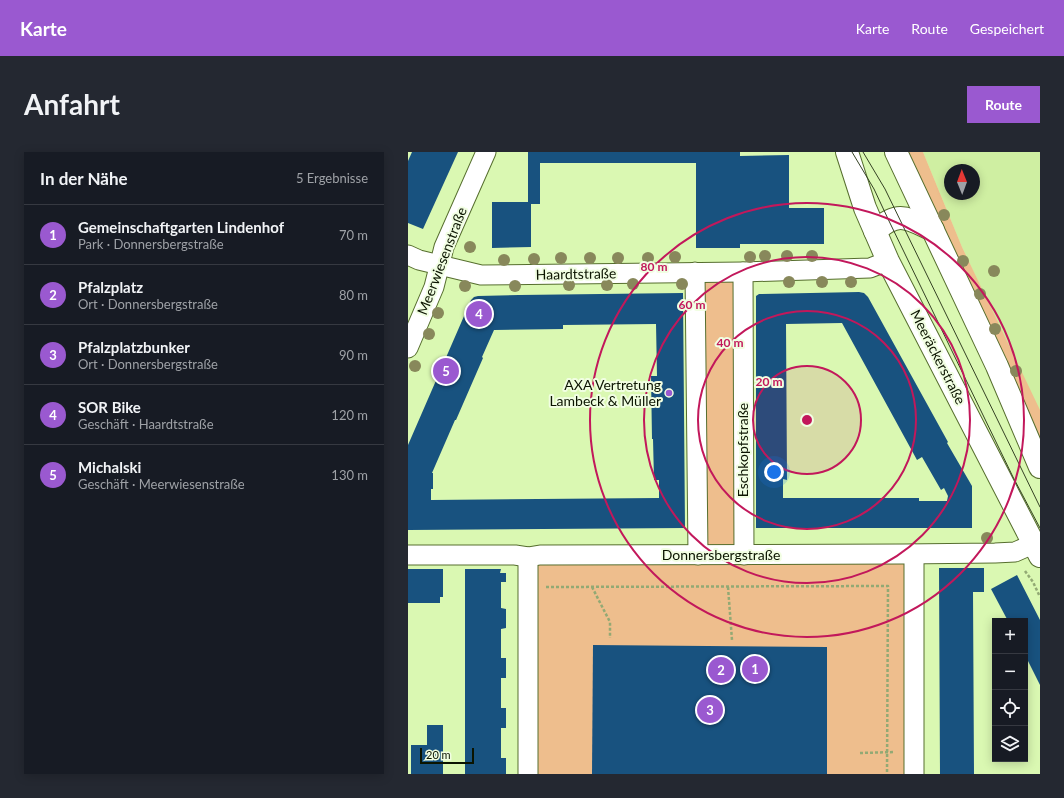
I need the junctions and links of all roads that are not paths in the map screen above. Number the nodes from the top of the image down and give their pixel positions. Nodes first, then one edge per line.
1 (486, 152) edge
2 (847, 152) edge
3 (896, 152) edge
4 (933, 230) junction
5 (875, 231) junction
6 (408, 255) edge
7 (888, 261) junction
8 (439, 265) junction
9 (695, 272) junction
10 (743, 272) junction
11 (408, 348) edge
12 (1040, 467) edge
13 (1037, 550) edge
14 (914, 554) junction
15 (408, 555) edge
16 (698, 555) junction
17 (744, 555) junction
18 (528, 557) junction
19 (528, 774) edge
20 (914, 774) edge

1 - 8 street, Meerwiesenstraße
2 - 5 street, Meeräckerstraße
3 - 4 street
4 - 5 street
4 - 12 street
5 - 7 street, Meeräckerstraße
6 - 8 street, Haardtstraße
7 - 10 street, Haardtstraße
7 - 13 street, Meeräckerstraße
8 - 9 street, Haardtstraße
8 - 11 street, Meerwiesenstraße
9 - 10 street, Haardtstraße
9 - 16 street
10 - 17 street, Eschkopfstraße
13 - 14 street, Donnersbergstraße
14 - 17 street, Donnersbergstraße
14 - 20 street
15 - 18 street, Donnersbergstraße
16 - 17 street, Donnersbergstraße
16 - 18 street, Donnersbergstraße
18 - 19 street

